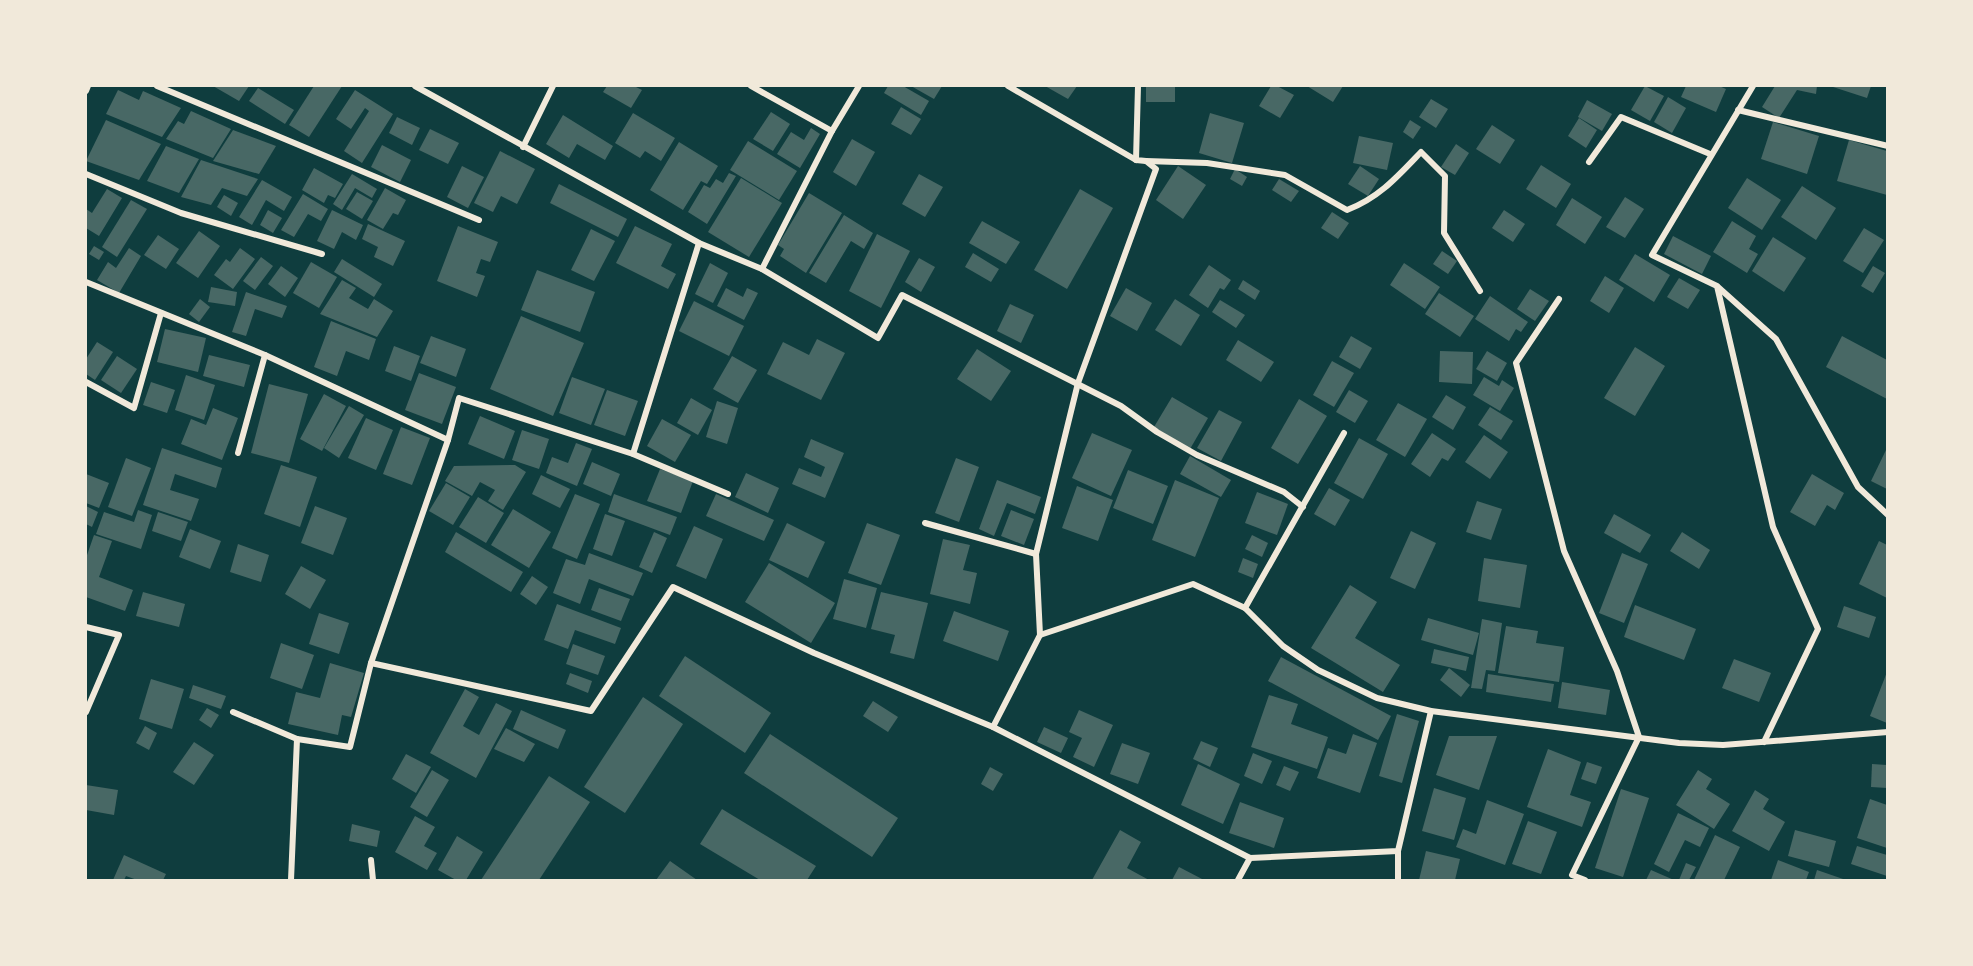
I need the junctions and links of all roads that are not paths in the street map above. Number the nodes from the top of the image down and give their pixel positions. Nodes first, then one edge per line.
1 (88, 86) edge
2 (157, 86) edge
3 (415, 86) edge
4 (554, 86) edge
5 (751, 86) edge
6 (859, 86) edge
7 (1008, 86) edge
8 (1138, 86) edge
9 (1753, 86) edge
10 (86, 92) edge
11 (1738, 110) junction
12 (832, 131) junction
13 (1887, 146) edge
14 (523, 147) junction
15 (1710, 154) junction
16 (1136, 160) junction
17 (1146, 161) junction
18 (1588, 162) dead end
19 (86, 174) edge
20 (479, 220) dead end
21 (699, 243) junction
22 (322, 254) dead end
23 (762, 269) junction
24 (86, 282) edge
25 (1717, 286) junction
26 (1480, 291) dead end
27 (1559, 299) dead end
28 (161, 313) junction
29 (266, 355) junction
30 (86, 382) edge
31 (1078, 383) junction
32 (1344, 433) dead end
33 (448, 440) junction
34 (238, 453) dead end
35 (633, 454) junction
36 (728, 494) dead end
37 (1303, 507) junction
38 (1887, 515) edge
39 (925, 523) dead end
40 (1036, 554) junction
41 (1245, 608) junction
42 (86, 627) edge
43 (1040, 635) junction
44 (371, 663) junction
45 (1431, 711) junction
46 (86, 712) edge
47 (233, 712) dead end
48 (993, 727) junction
49 (1887, 732) edge
50 (1640, 737) junction
51 (297, 739) junction
52 (1764, 742) junction
53 (1398, 851) junction
54 (1250, 858) junction
55 (371, 860) dead end
56 (291, 880) edge
57 (373, 880) edge
58 (1238, 880) edge
59 (1398, 880) edge
60 (1585, 880) edge

1 - 10 street
2 - 20 street
3 - 14 street
4 - 14 street
5 - 12 street
6 - 12 street
7 - 16 street
8 - 16 street
9 - 11 street
11 - 13 street
11 - 15 street
12 - 23 street
14 - 21 street
15 - 18 street
15 - 25 street
16 - 17 street
17 - 26 street
17 - 31 street
19 - 22 street
21 - 23 street
21 - 35 street
23 - 31 street
24 - 28 street
25 - 38 street
25 - 52 street
27 - 50 street
28 - 29 street
28 - 30 street
29 - 33 street
29 - 34 street
31 - 37 street
31 - 40 street
32 - 37 street
33 - 35 street
33 - 44 street
35 - 36 street
37 - 41 street
39 - 40 street
40 - 43 street
41 - 43 street
41 - 45 street
42 - 46 street
43 - 48 street
44 - 48 street
44 - 51 street
45 - 50 street
45 - 53 street
47 - 51 street
48 - 54 street
49 - 52 street
50 - 52 street
50 - 60 street
51 - 56 street
53 - 54 street
53 - 59 street
54 - 58 street
55 - 57 street

